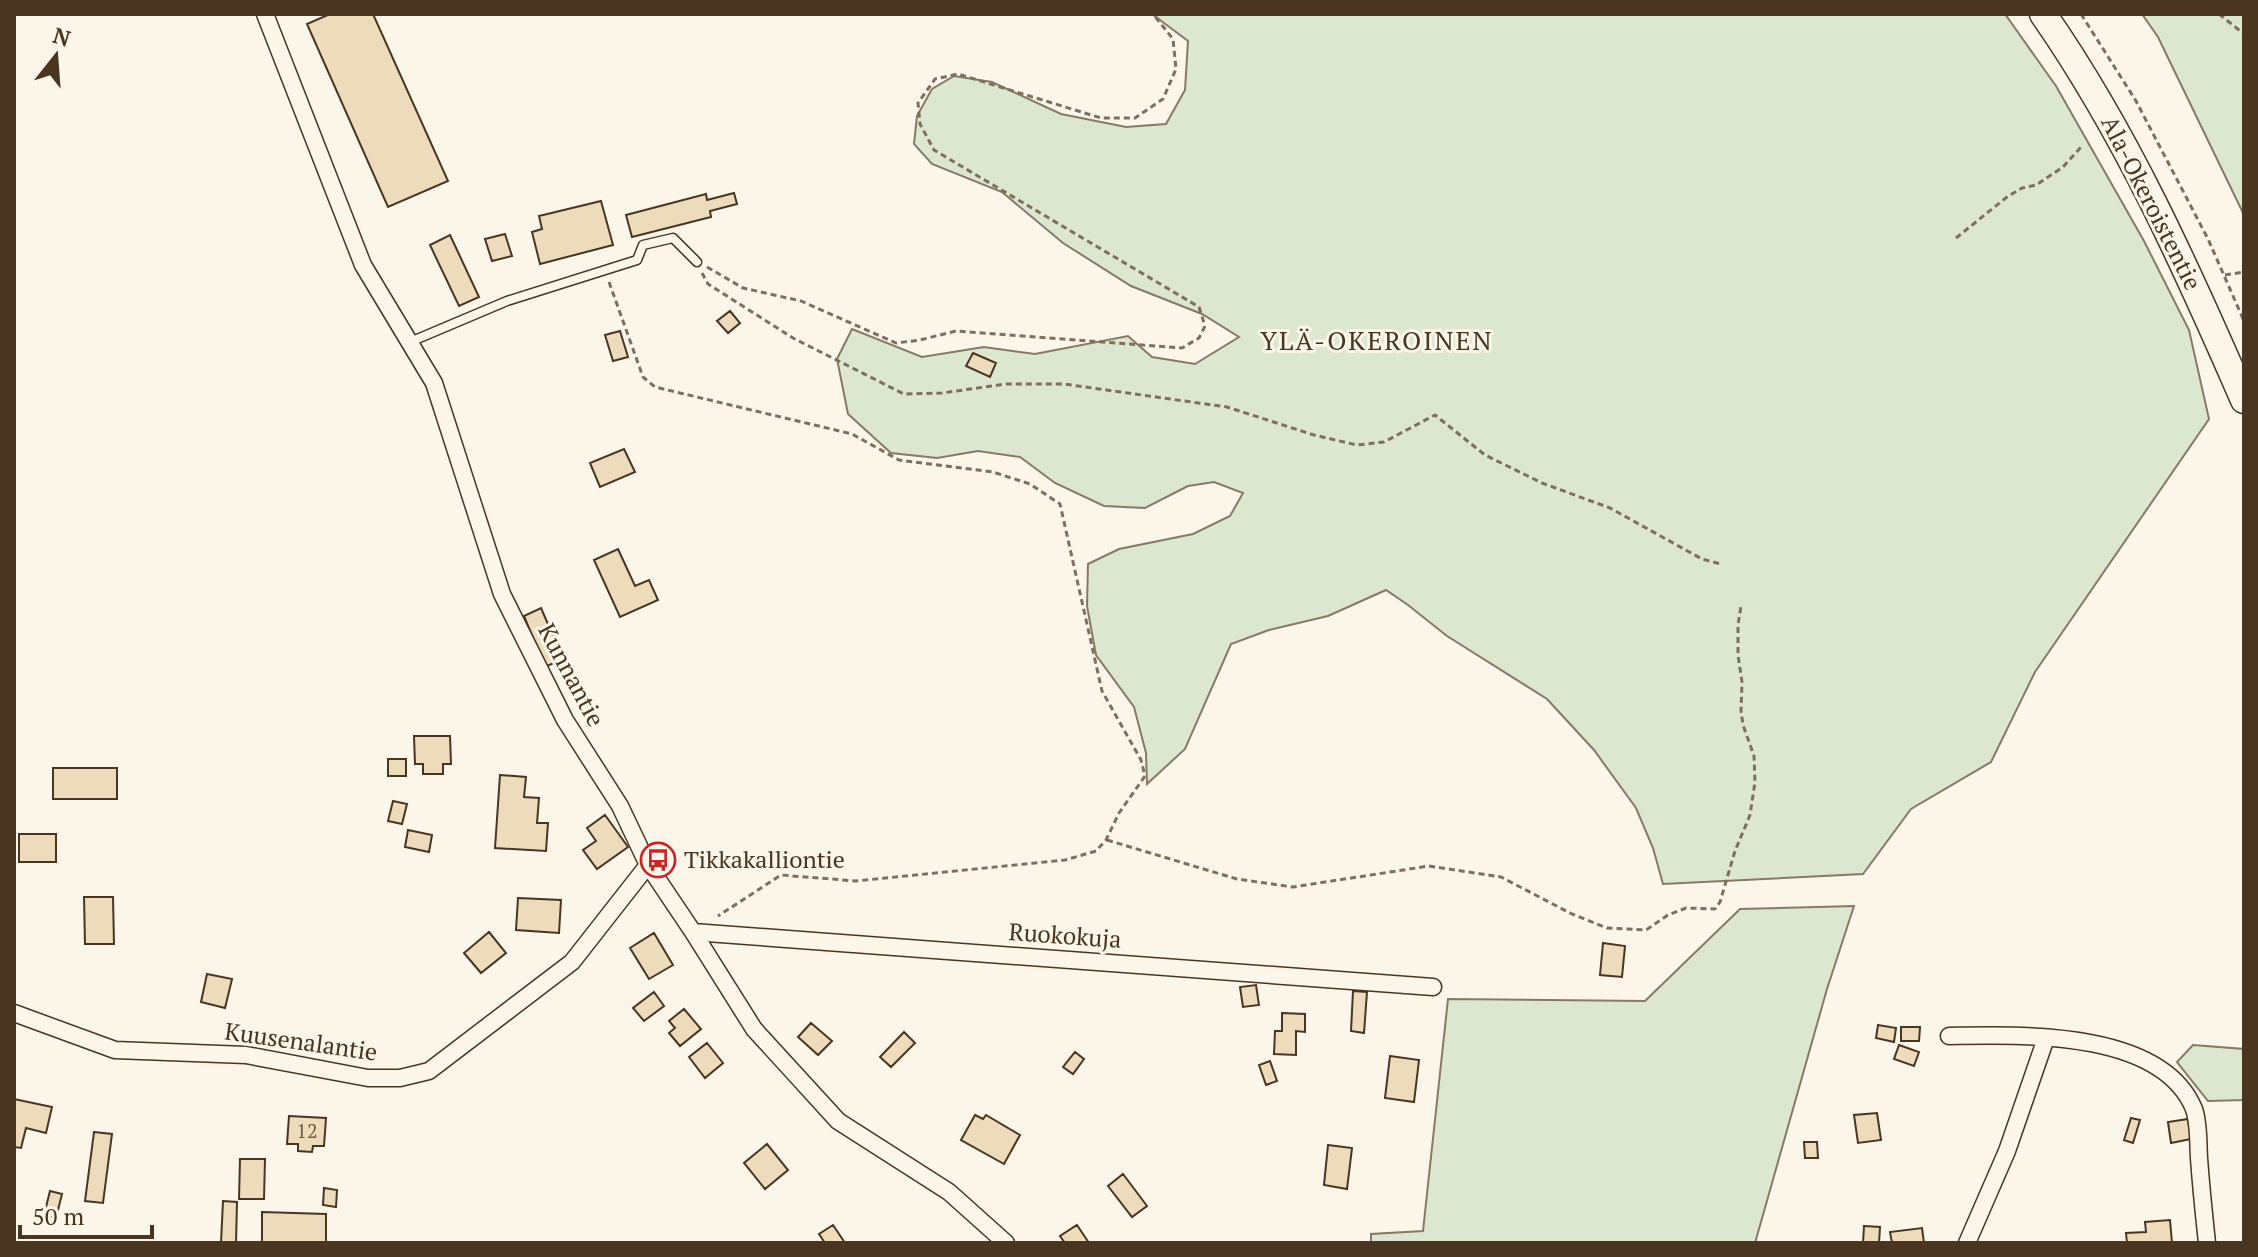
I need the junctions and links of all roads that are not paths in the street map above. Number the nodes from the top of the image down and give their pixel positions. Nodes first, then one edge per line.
1 (265, 14) edge
2 (2043, 14) edge
3 (697, 262) road end
4 (410, 342) junction
5 (2244, 400) edge
6 (648, 865) junction
7 (693, 932) junction
8 (1433, 987) dead end
9 (14, 1013) edge
10 (1949, 1036) dead end
11 (2046, 1038) junction
12 (1006, 1243) edge
13 (1967, 1243) edge
14 (2207, 1243) edge

1 - 4 street, Kunnantie
2 - 5 main road, Ala-Okeroistentie
3 - 4 lane
4 - 6 street, Kunnantie
6 - 7 street, Kunnantie
6 - 9 street, Kuusenalantie
7 - 8 street, Ruokokuja
7 - 12 street, Kunnantie
10 - 11 street
11 - 13 street
11 - 14 street

